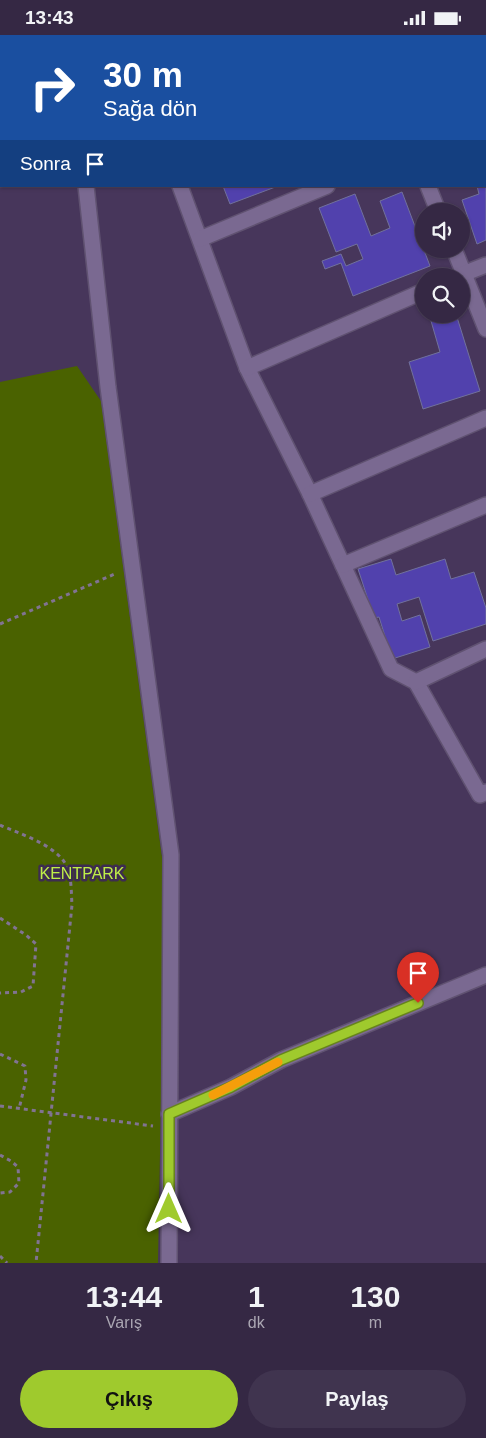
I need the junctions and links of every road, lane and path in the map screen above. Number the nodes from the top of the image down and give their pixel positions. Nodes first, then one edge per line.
1 (86, 187) edge
2 (180, 187) edge
3 (325, 187) edge
4 (428, 187) edge
5 (435, 203) edge
6 (200, 239) junction
7 (486, 265) edge
8 (470, 271) edge
9 (470, 294) edge
10 (415, 295) edge
11 (486, 329) edge
12 (248, 368) junction
13 (486, 418) edge
14 (310, 494) junction
15 (486, 505) edge
16 (343, 565) junction
17 (132, 567) junction
18 (0, 624) edge
19 (486, 649) edge
20 (416, 682) junction
21 (486, 792) edge
22 (0, 825) edge
23 (0, 919) edge
24 (486, 975) edge
25 (0, 993) edge
26 (0, 1054) edge
27 (0, 1106) edge
28 (19, 1109) junction
29 (51, 1113) junction
30 (169, 1121) junction
31 (0, 1155) edge
32 (0, 1193) edge
33 (0, 1256) edge
34 (8, 1263) edge
35 (36, 1263) edge
36 (168, 1263) edge

1 - 17 street
2 - 6 street
3 - 6 street
4 - 5 street
6 - 12 street
7 - 8 street
9 - 11 street
10 - 12 street
12 - 14 street
13 - 14 street
14 - 16 street
15 - 16 street
16 - 20 street
17 - 18 path
17 - 30 street
19 - 20 street
20 - 21 street
22 - 29 path
23 - 25 path
24 - 30 street
26 - 28 path
27 - 28 path
28 - 29 path
29 - 30 path
29 - 35 path
30 - 36 street
31 - 32 path
33 - 34 path

